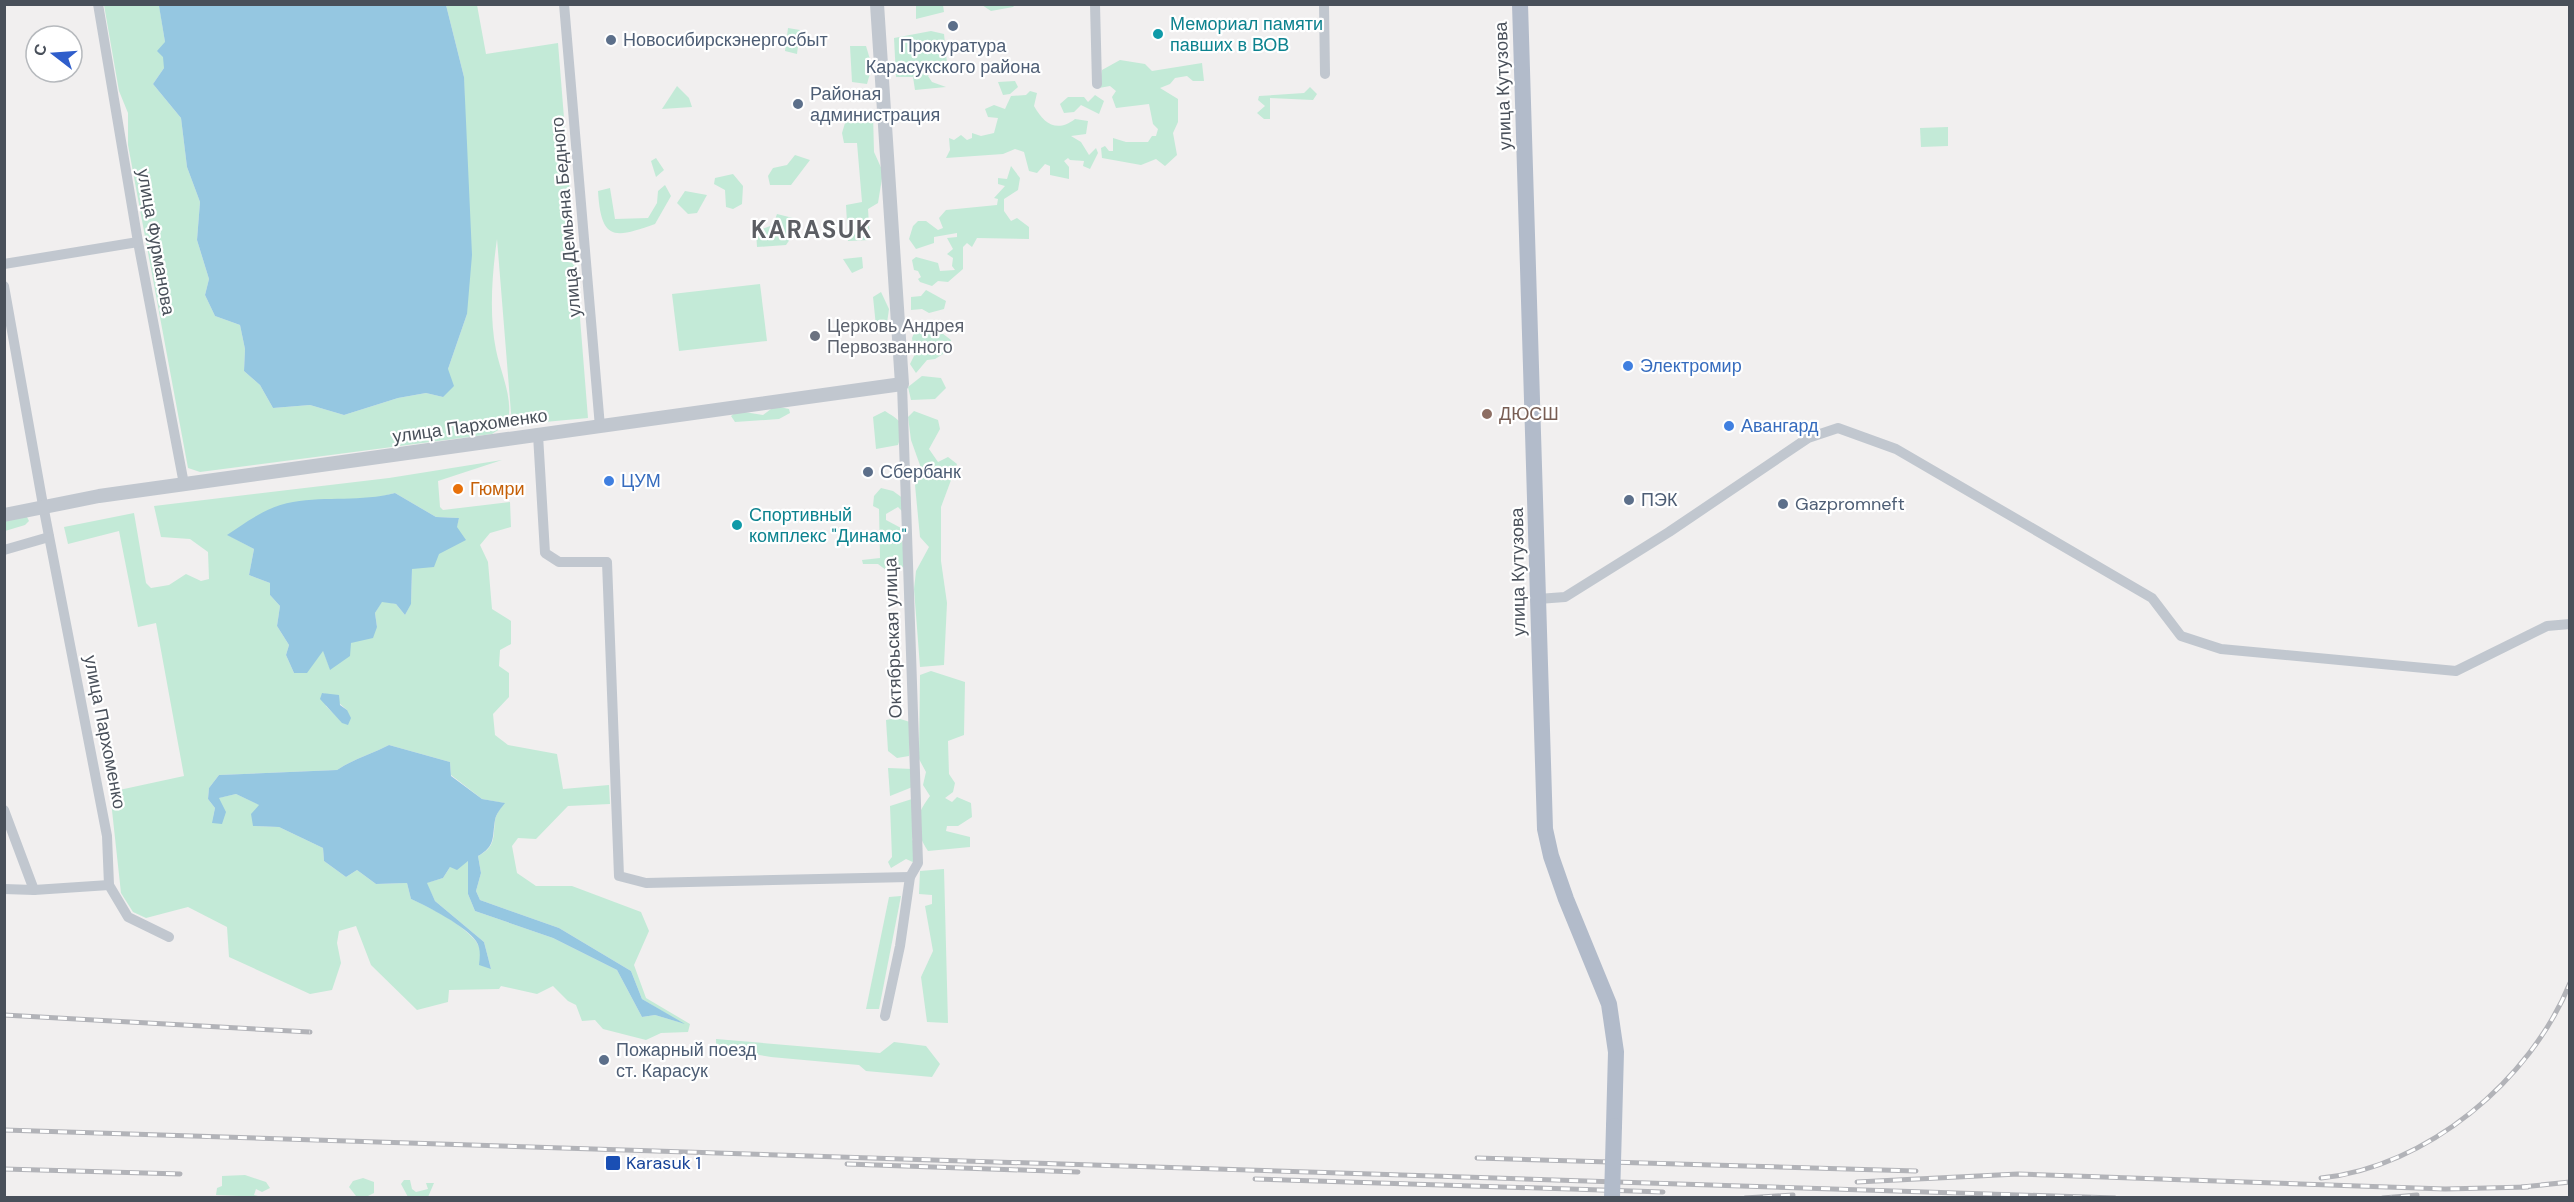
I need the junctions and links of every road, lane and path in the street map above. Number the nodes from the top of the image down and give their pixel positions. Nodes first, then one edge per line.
1 (98, 4) edge
2 (564, 4) edge
3 (877, 4) edge
4 (1095, 4) edge
5 (1324, 4) edge
6 (1520, 4) edge
7 (1325, 74) dead end
8 (1097, 84) dead end
9 (138, 242) junction
10 (4, 264) edge
11 (4, 286) edge
12 (902, 384) junction
13 (600, 427) junction
14 (538, 435) junction
15 (184, 484) junction
16 (43, 505) junction
17 (4, 515) edge
18 (49, 537) junction
19 (4, 550) edge
20 (1538, 598) junction
21 (2570, 624) edge
22 (4, 810) edge
23 (910, 877) junction
24 (109, 885) junction
25 (4, 889) edge
26 (34, 890) junction
27 (169, 937) dead end
28 (885, 1016) dead end
29 (1612, 1197) edge

1 - 9 street, улица Фурманова
2 - 13 street, улица Демьяна Бедного
3 - 12 street, Октябрьская улица
4 - 8 street
5 - 7 street
6 - 20 main road, улица Кутузова
9 - 10 street
9 - 15 street, улица Фурманова
11 - 16 street
12 - 13 street, улица Пархоменко
12 - 23 street, Октябрьская улица
13 - 14 street, улица Пархоменко
14 - 15 street, улица Пархоменко
14 - 23 street
15 - 16 street, улица Пархоменко
16 - 17 street, улица Пархоменко
16 - 18 street, улица Пархоменко
18 - 19 street
18 - 24 street, улица Пархоменко
20 - 21 street
20 - 29 main road, улица Кутузова, bridge
22 - 26 street
23 - 28 street, Октябрьская улица
24 - 26 street
24 - 27 street, улица Пархоменко
25 - 26 street

